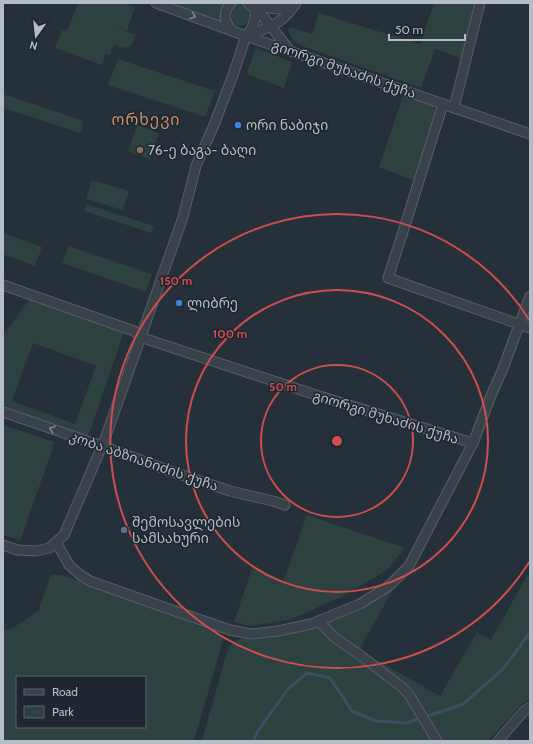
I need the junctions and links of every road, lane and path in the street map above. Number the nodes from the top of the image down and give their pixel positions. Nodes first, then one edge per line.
1 (156, 3) edge
2 (231, 3) edge
3 (295, 3) edge
4 (480, 3) edge
5 (251, 5) edge
6 (271, 26) junction
7 (233, 30) junction
8 (246, 36) junction
9 (290, 51) junction
10 (443, 104) junction
11 (454, 108) junction
12 (530, 134) edge
13 (3, 285) edge
14 (530, 296) edge
15 (520, 324) junction
16 (530, 328) edge
17 (140, 337) junction
18 (3, 412) edge
19 (473, 444) junction
20 (102, 446) junction
21 (285, 505) dead end
22 (56, 542) junction
23 (3, 545) edge
24 (320, 621) junction
25 (530, 707) edge
26 (437, 741) edge
27 (498, 741) edge

1 -> 7 street, გიორგი მუხაძის ქუჩა
2 - 7 street
3 - 5 street
3 - 6 street
4 - 11 street
5 - 6 street
5 - 8 street
6 - 8 street
6 - 9 street
7 - 8 street, გიორგი მუხაძის ქუჩა
8 - 9 street, გიორგი მუხაძის ქუჩა
8 - 17 street
9 - 10 street, გიორგი მუხაძის ქუჩა
10 - 11 street, გიორგი მუხაძის ქუჩა
10 - 15 street
11 - 12 street, გიორგი მუხაძის ქუჩა
13 - 17 street, გიორგი მუხაძის ქუჩა
14 - 15 street, გიორგი მუხაძის ქუჩა
15 - 16 street
15 - 19 street, გიორგი მუხაძის ქუჩა
17 - 19 street, გიორგი მუხაძის ქუჩა
17 - 20 street
20 -> 18 street, კობა აბზიანიძის ქუჩა
19 - 24 street, გიორგი მუხაძის ქუჩა
20 - 21 street, კობა აბზიანიძის ქუჩა
20 - 22 street
22 - 23 street
22 - 24 street, გიორგი მუხაძის ქუჩა
24 - 26 street
25 - 27 street

